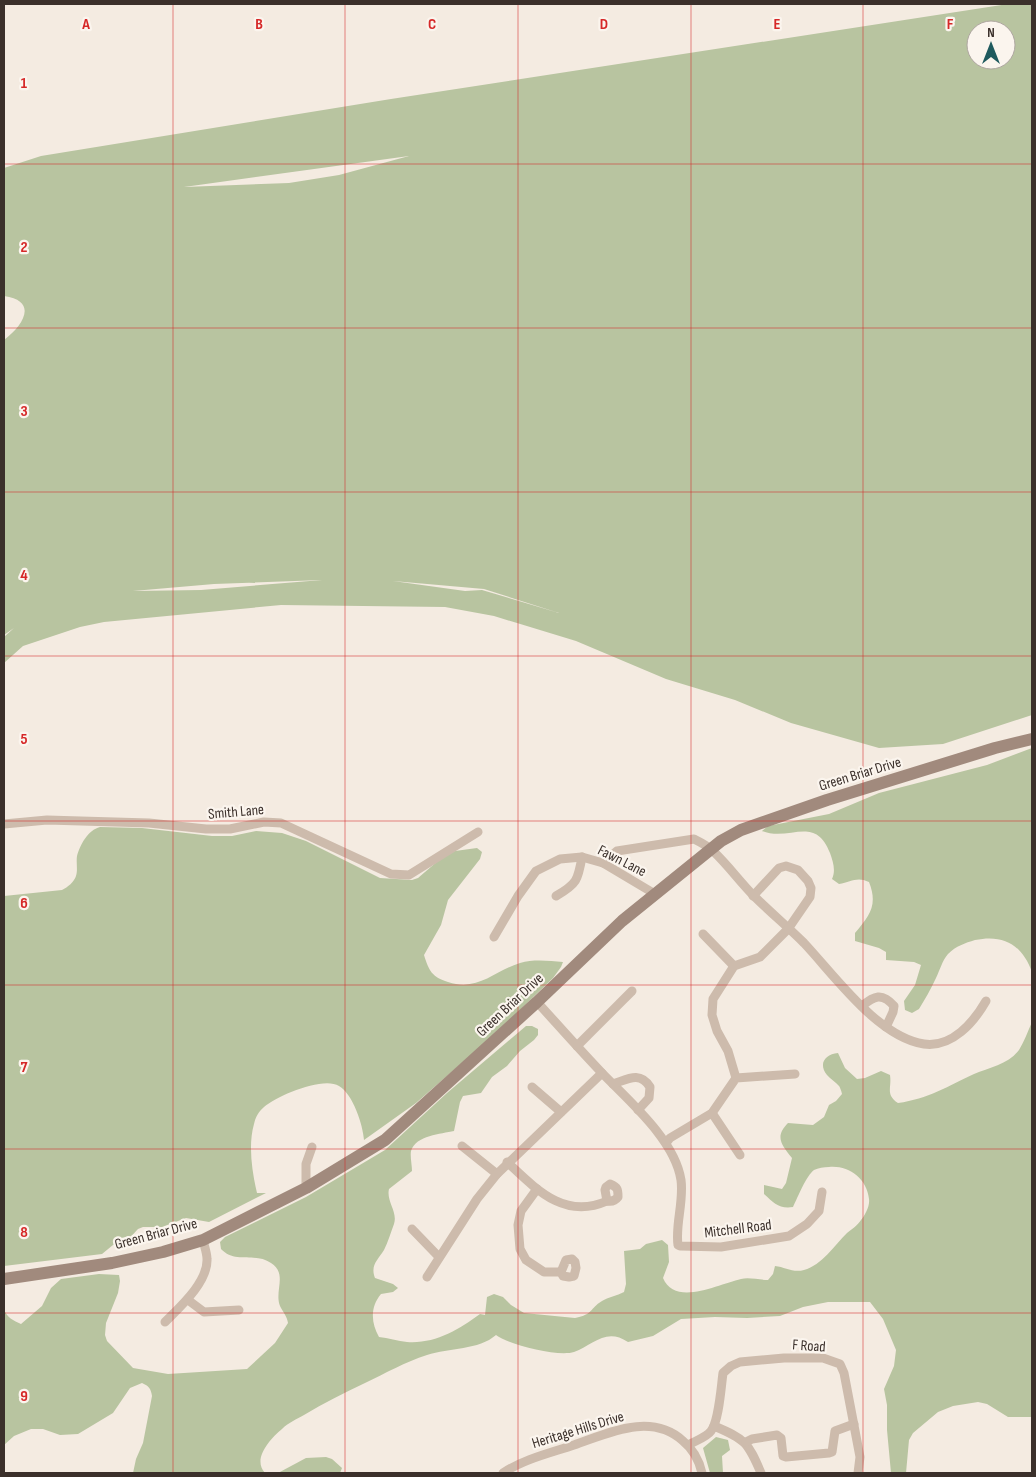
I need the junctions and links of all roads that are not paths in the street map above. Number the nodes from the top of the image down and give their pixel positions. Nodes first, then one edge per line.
1 (1032, 739) edge
2 (4, 824) edge
3 (478, 832) dead end
4 (712, 850) junction
5 (582, 857) junction
6 (603, 863) junction
7 (655, 894) junction
8 (556, 896) dead end
9 (754, 896) junction
10 (788, 929) junction
11 (703, 934) dead end
12 (494, 937) dead end
13 (734, 966) junction
14 (632, 991) dead end
15 (986, 1001) dead end
16 (538, 1002) junction
17 (862, 1006) junction
18 (886, 1027) junction
19 (577, 1046) junction
20 (602, 1073) junction
21 (795, 1074) dead end
22 (736, 1078) junction
23 (613, 1084) junction
24 (532, 1087) dead end
25 (638, 1110) junction
26 (561, 1112) junction
27 (712, 1113) junction
28 (666, 1144) junction
29 (312, 1146) dead end
30 (462, 1146) dead end
31 (740, 1156) dead end
32 (507, 1162) junction
33 (496, 1174) junction
34 (306, 1188) junction
35 (537, 1189) junction
36 (822, 1192) dead end
37 (607, 1201) dead end
38 (412, 1229) dead end
39 (203, 1240) junction
40 (439, 1257) junction
41 (561, 1272) dead end
42 (427, 1277) dead end
43 (4, 1279) edge
44 (188, 1300) junction
45 (239, 1310) dead end
46 (165, 1322) dead end
47 (854, 1424) junction
48 (714, 1426) junction
49 (746, 1442) junction
50 (688, 1445) junction
51 (503, 1473) edge
52 (702, 1473) edge
53 (761, 1473) edge
54 (858, 1473) edge

1 - 4 street, Green Briar Drive
2 - 3 street, Smith Lane
4 - 6 street
4 - 7 street, Green Briar Drive
4 - 9 street
5 - 6 street, Fawn Lane
5 - 8 street
5 - 12 street, Fawn Lane
6 - 7 street, Fawn Lane
7 - 16 street, Green Briar Drive
9 - 10 street
9 - 10 street
10 - 13 street
10 - 17 street
11 - 13 street
13 - 22 street
14 - 19 street
15 - 18 street
16 - 19 street, Mitchell Road
16 - 34 street, Green Briar Drive
17 - 18 street
17 - 18 street
19 - 20 street, Mitchell Road
20 - 23 street, Mitchell Road
20 - 26 street
21 - 22 street
22 - 27 street
23 - 25 street, Mitchell Road
23 - 25 street
24 - 26 street
25 - 28 street, Mitchell Road
26 - 32 street
27 - 28 street
27 - 31 street
28 - 36 street, Mitchell Road
29 - 34 street
30 - 33 street
32 - 33 street
32 - 35 street
33 - 40 street
34 - 39 street, Green Briar Drive
35 - 37 street
35 - 41 street
38 - 40 street
39 - 43 street, Green Briar Drive
39 - 44 street
40 - 42 street
44 - 45 street
44 - 46 street
47 - 48 street, F Road
47 - 49 street
47 - 54 street, F Road
48 - 49 street
48 - 50 street
49 - 53 street
50 - 51 street, Heritage Hills Drive
50 - 52 street, Heritage Hills Drive

